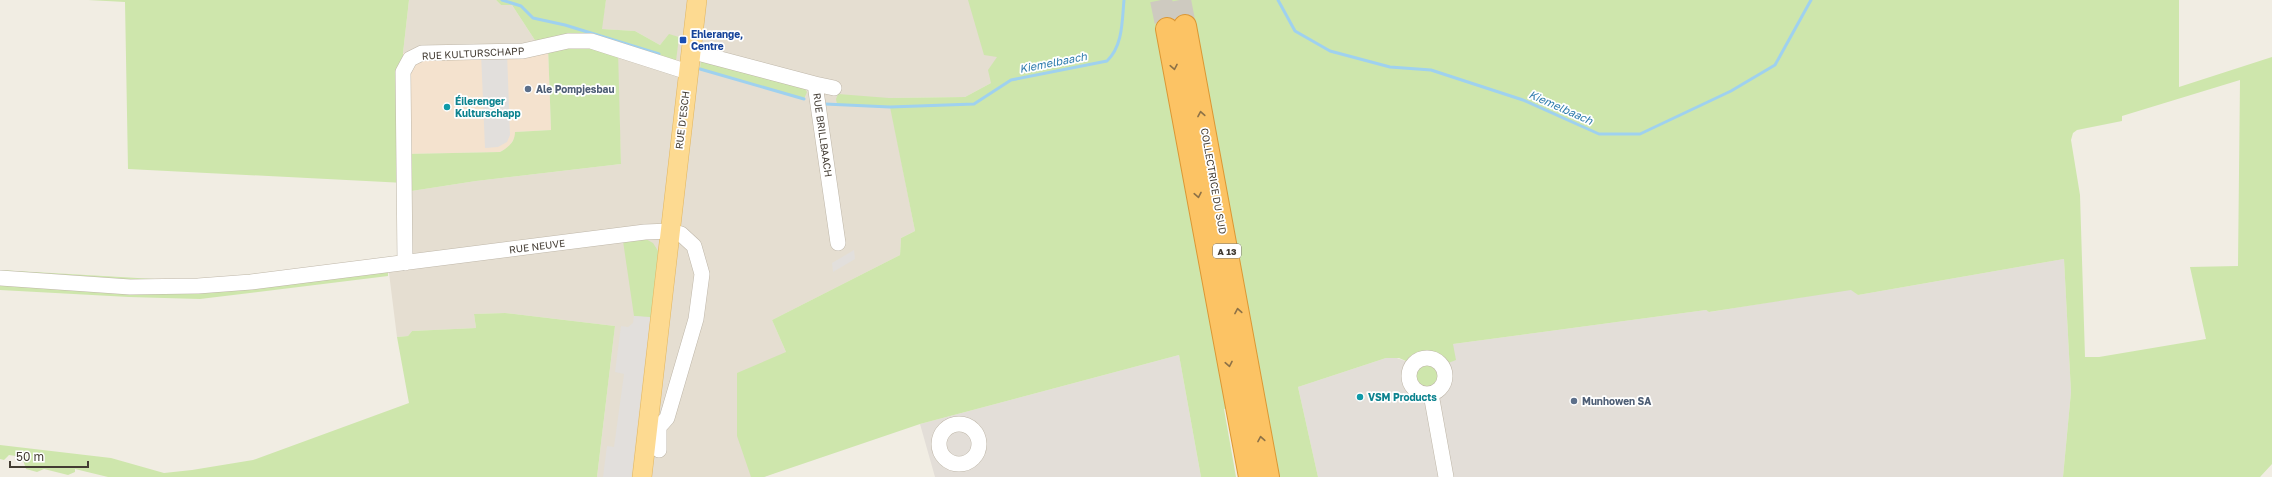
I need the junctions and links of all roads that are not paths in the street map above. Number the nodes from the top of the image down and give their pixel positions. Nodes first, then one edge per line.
1 (695, 3) edge
2 (690, 51) junction
3 (688, 72) junction
4 (815, 84) junction
5 (834, 88) dead end
6 (670, 231) junction
7 (838, 243) dead end
8 (405, 263) junction
9 (0, 278) edge
10 (1431, 394) dead end
11 (653, 430) junction
12 (659, 450) dead end
13 (642, 477) edge
14 (1250, 477) edge
15 (1268, 477) edge
16 (1446, 477) edge

1 - 2 main road, RUE D'ESCH
2 - 3 main road, RUE D'ESCH
2 - 4 street, RUE BRILLBAACH
3 - 6 main road, RUE D'ESCH
3 - 8 street, RUE KULTURSCHAPP
4 - 5 street
4 - 7 street, RUE BRILLBAACH
6 - 8 street, RUE NEUVE
6 - 11 main road, RUE D'ESCH
6 - 11 street, RUE D'ESCH
8 - 9 street, RUE NEUVE
10 - 16 street
11 - 12 street, RUE D'ESCH
11 - 13 main road, RUE D'ESCH
15 -> 14 highway, COLLECTRICE DU SUD / A 13

